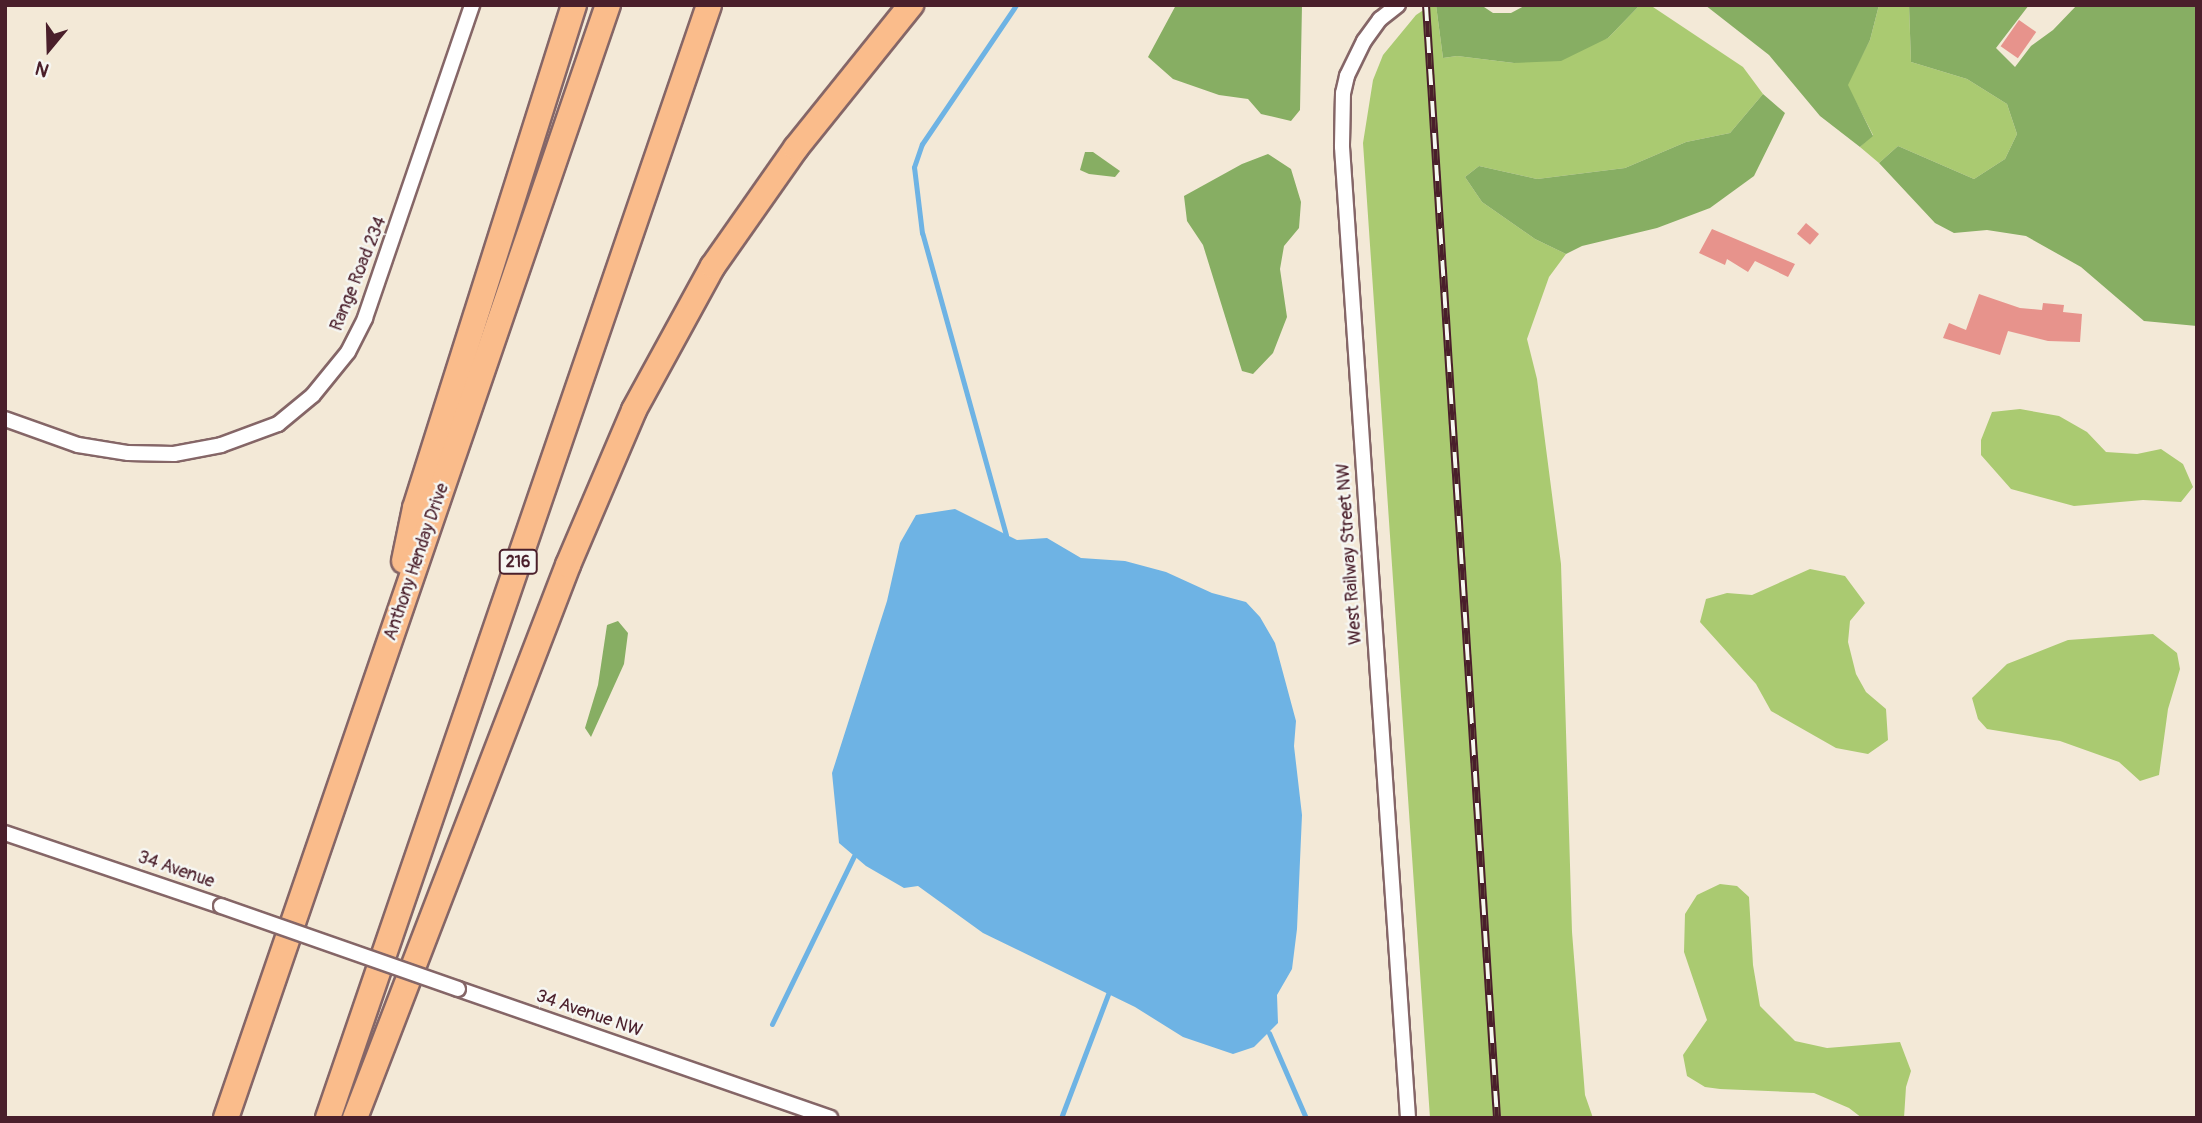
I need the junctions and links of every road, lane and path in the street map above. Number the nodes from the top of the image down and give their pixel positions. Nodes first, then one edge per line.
1 (472, 5) edge
2 (574, 5) edge
3 (608, 5) edge
4 (709, 5) edge
5 (911, 5) edge
6 (1398, 5) edge
7 (5, 419) edge
8 (384, 658) junction
9 (5, 833) edge
10 (334, 946) joint
11 (226, 1118) edge
12 (328, 1118) edge
13 (355, 1118) edge
14 (831, 1118) edge
15 (1408, 1118) edge

1 - 7 street, Range Road 234
2 - 8 highway
3 - 8 highway, Anthony Henday Drive
4 - 12 highway, 216
5 - 13 highway
6 - 15 street, West Railway Street NW
8 - 11 highway, Anthony Henday Drive
9 - 10 street, 34 Avenue, bridge
10 - 14 street, 34 Avenue NW, bridge

